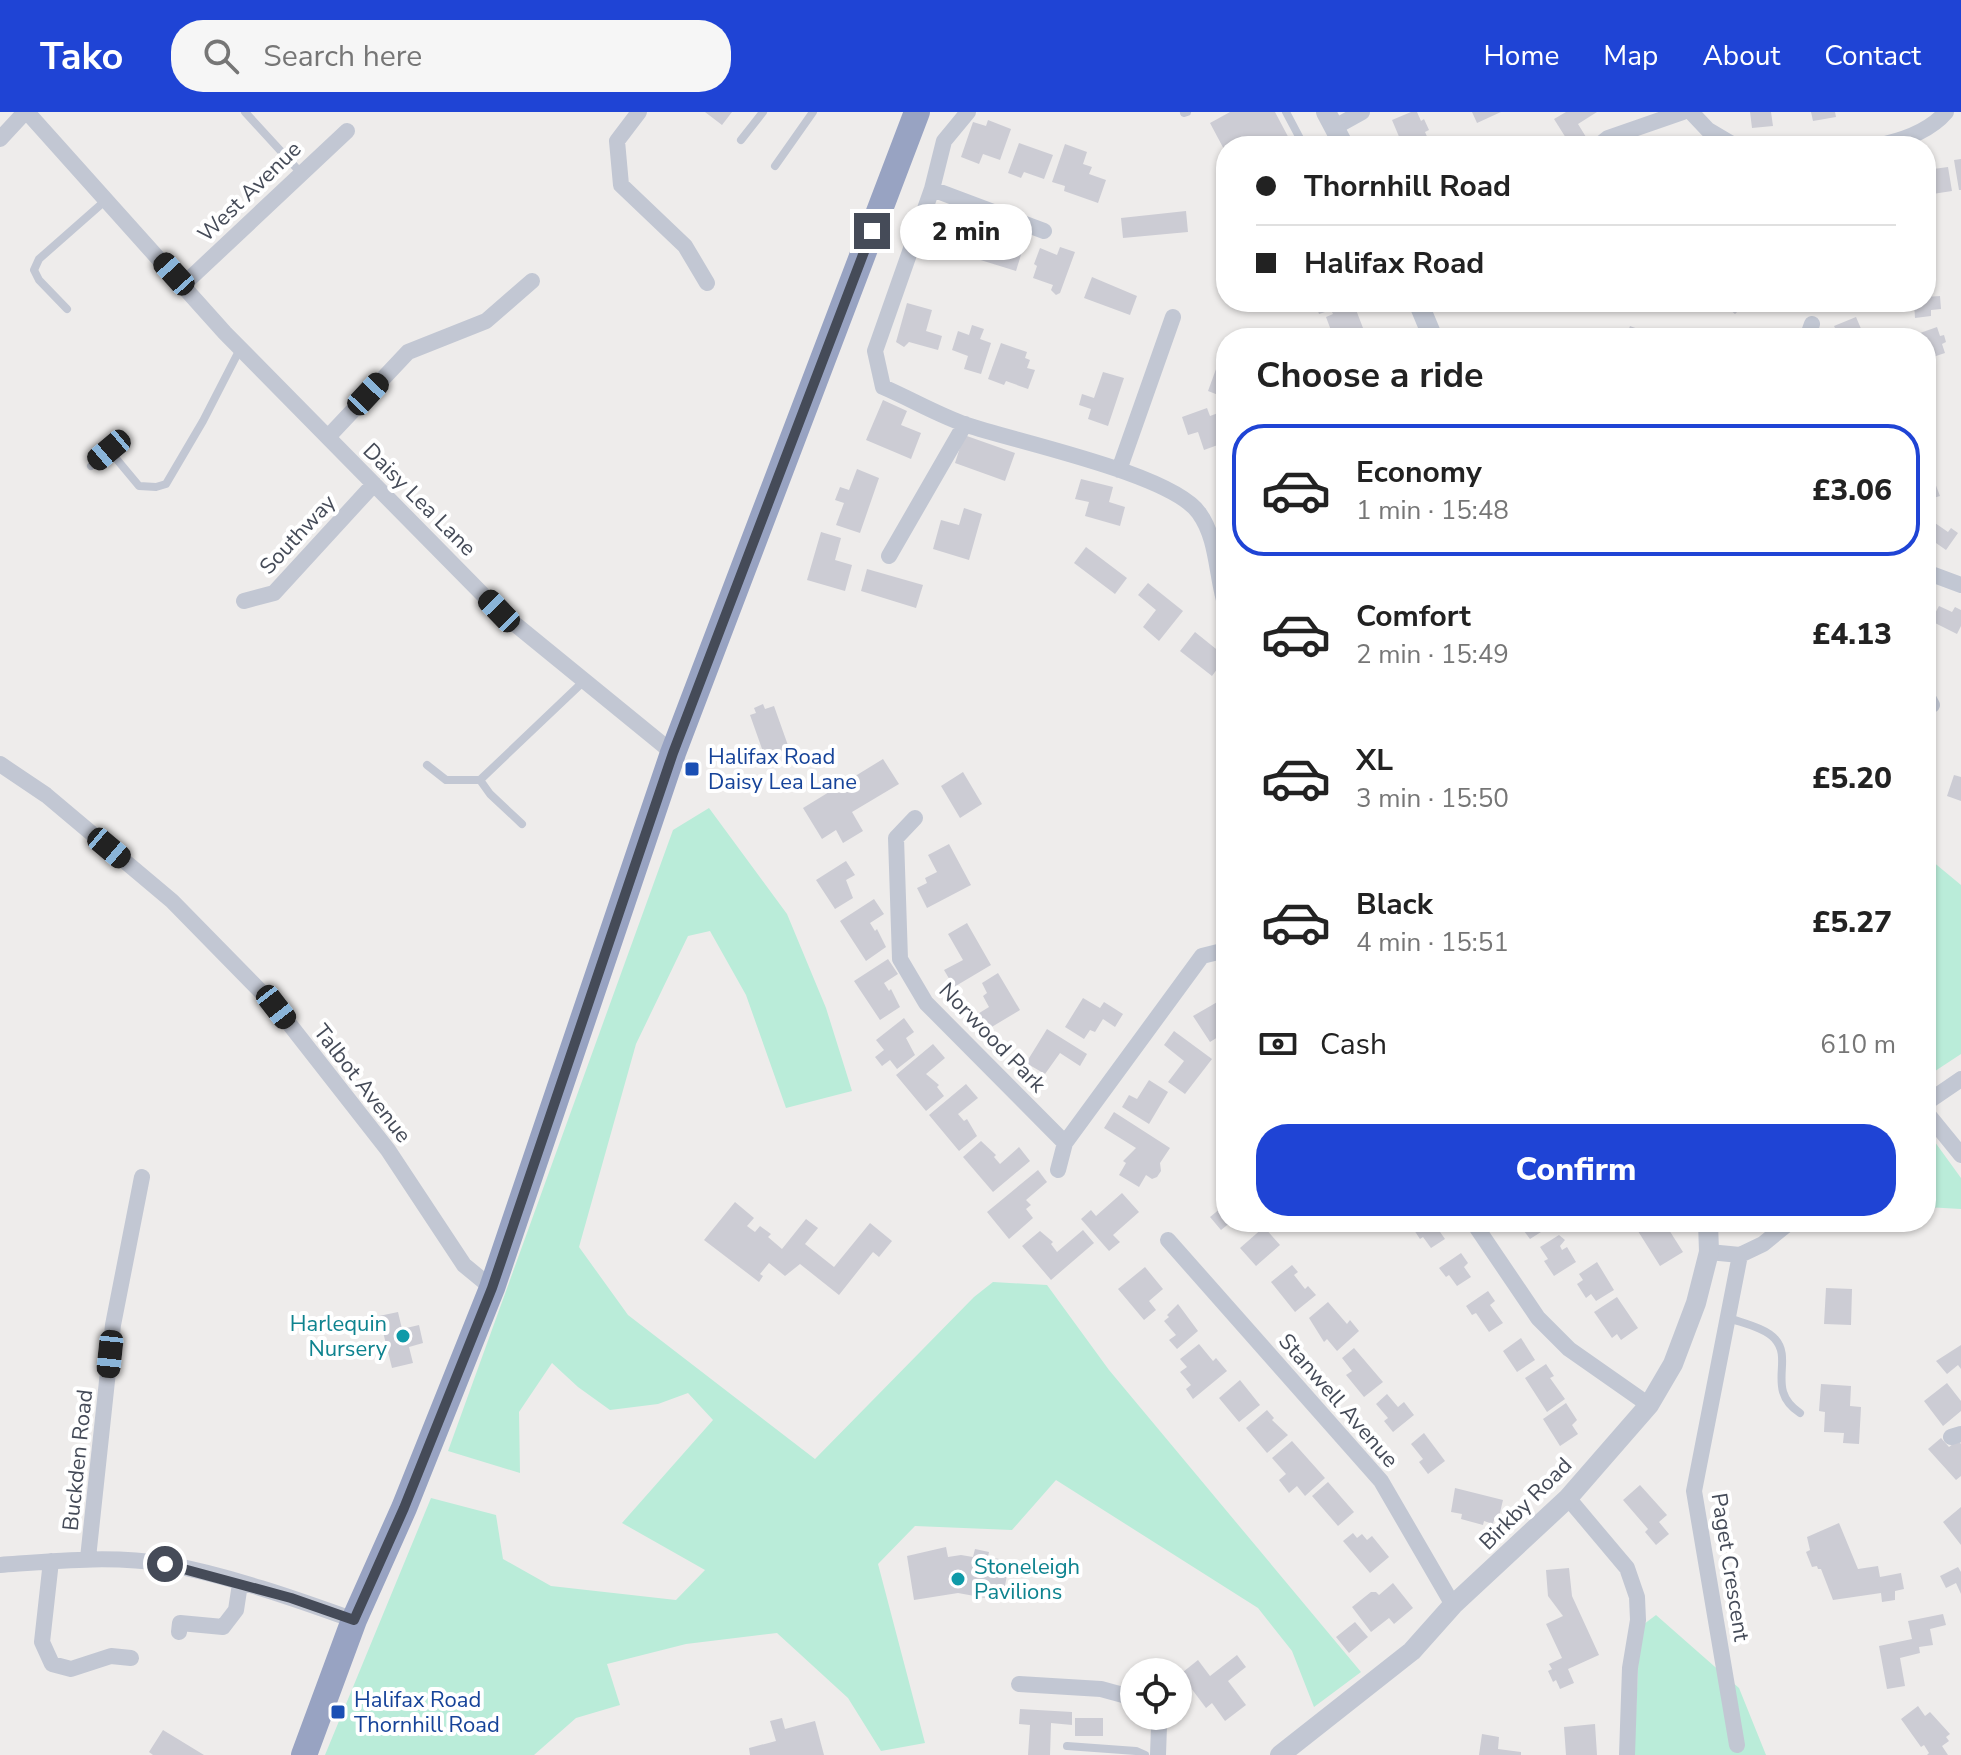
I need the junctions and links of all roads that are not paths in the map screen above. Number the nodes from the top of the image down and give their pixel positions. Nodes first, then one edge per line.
1 (26, 112) edge
2 (245, 112) edge
3 (639, 112) edge
4 (763, 112) edge
5 (813, 112) edge
6 (917, 112) edge
7 (968, 112) edge
8 (1286, 112) edge
9 (1362, 112) edge
10 (1683, 112) edge
11 (1691, 112) edge
12 (1946, 112) edge
13 (1330, 119) edge
14 (347, 131) dead end
15 (1299, 136) edge
16 (1614, 136) edge
17 (1718, 136) edge
18 (1911, 136) edge
19 (0, 139) edge
20 (741, 140) dead end
21 (775, 166) dead end
22 (300, 172) junction
23 (932, 189) junction
24 (106, 199) junction
25 (1044, 231) dead end
26 (532, 281) dead end
27 (707, 283) dead end
28 (183, 285) junction
29 (67, 309) dead end
30 (1173, 317) dead end
31 (240, 348) junction
32 (965, 424) junction
33 (328, 437) junction
34 (91, 466) dead end
35 (1119, 470) junction
36 (374, 484) junction
37 (889, 556) dead end
38 (1216, 564) edge
39 (1936, 576) edge
40 (1961, 585) edge
41 (244, 601) dead end
42 (585, 681) junction
43 (673, 753) junction
44 (0, 764) edge
45 (427, 765) dead end
46 (480, 780) junction
47 (915, 818) dead end
48 (522, 824) dead end
49 (1216, 952) edge
50 (1961, 1079) edge
51 (1936, 1096) edge
52 (1936, 1124) edge
53 (1065, 1143) junction
54 (1961, 1155) edge
55 (1058, 1170) dead end
56 (142, 1177) dead end
57 (1480, 1232) edge
58 (1708, 1232) edge
59 (1778, 1232) edge
60 (1168, 1240) dead end
61 (1709, 1252) junction
62 (1740, 1255) junction
63 (492, 1288) junction
64 (1728, 1318) junction
65 (1649, 1405) junction
66 (1800, 1413) dead end
67 (1568, 1498) junction
68 (88, 1558) junction
69 (51, 1561) junction
70 (0, 1565) edge
71 (240, 1584) junction
72 (1453, 1605) junction
73 (354, 1620) junction
74 (179, 1632) dead end
75 (131, 1658) dead end
76 (1019, 1684) dead end
77 (1120, 1694) edge
78 (1159, 1730) edge
79 (1737, 1745) dead end
80 (1067, 1746) dead end
81 (304, 1755) edge
82 (1145, 1755) edge
83 (1158, 1755) edge
84 (1280, 1755) edge
85 (1627, 1755) edge

1 - 19 street
1 - 24 street, Daisy Lea Lane
2 - 22 lane
3 - 27 street
4 - 20 lane
5 - 21 lane
6 - 43 highway
7 - 23 street
8 - 15 lane
9 - 13 street
10 - 16 street
11 - 17 street
12 - 18 street
14 - 22 street, West Avenue
22 - 28 street, West Avenue
23 - 25 street
23 - 32 street
24 - 28 street, Daisy Lea Lane
24 - 29 lane
26 - 33 street
28 - 31 street, Daisy Lea Lane
30 - 35 street
31 - 33 street, Daisy Lea Lane
31 - 34 lane
32 - 35 street
32 - 37 street
33 - 36 street, Daisy Lea Lane
35 - 38 street
36 - 41 street, Southway
36 - 42 street, Daisy Lea Lane
39 - 40 street
42 - 43 street, Daisy Lea Lane
42 - 46 lane
43 - 63 highway
44 - 63 street, Talbot Avenue
45 - 46 lane
46 - 48 lane
47 - 53 street, Norwood Park
49 - 53 street
50 - 51 street
52 - 54 street
53 - 55 street
56 - 68 street, Buckden Road
57 - 65 street
58 - 61 street, Birkby Road
59 - 62 street
60 - 72 street, Stanwell Avenue
61 - 62 street
61 - 65 street, Birkby Road
62 - 64 street, Paget Crescent
63 - 73 highway
64 - 66 lane
64 - 79 street, Paget Crescent
65 - 67 street, Birkby Road
67 - 72 street, Birkby Road
67 - 85 street
68 - 69 street
68 - 71 street
69 - 70 street
69 - 75 street
71 - 73 street
71 - 74 street
72 - 84 street, Birkby Road
73 - 81 highway
76 - 77 street
78 - 83 street
80 - 82 lane

